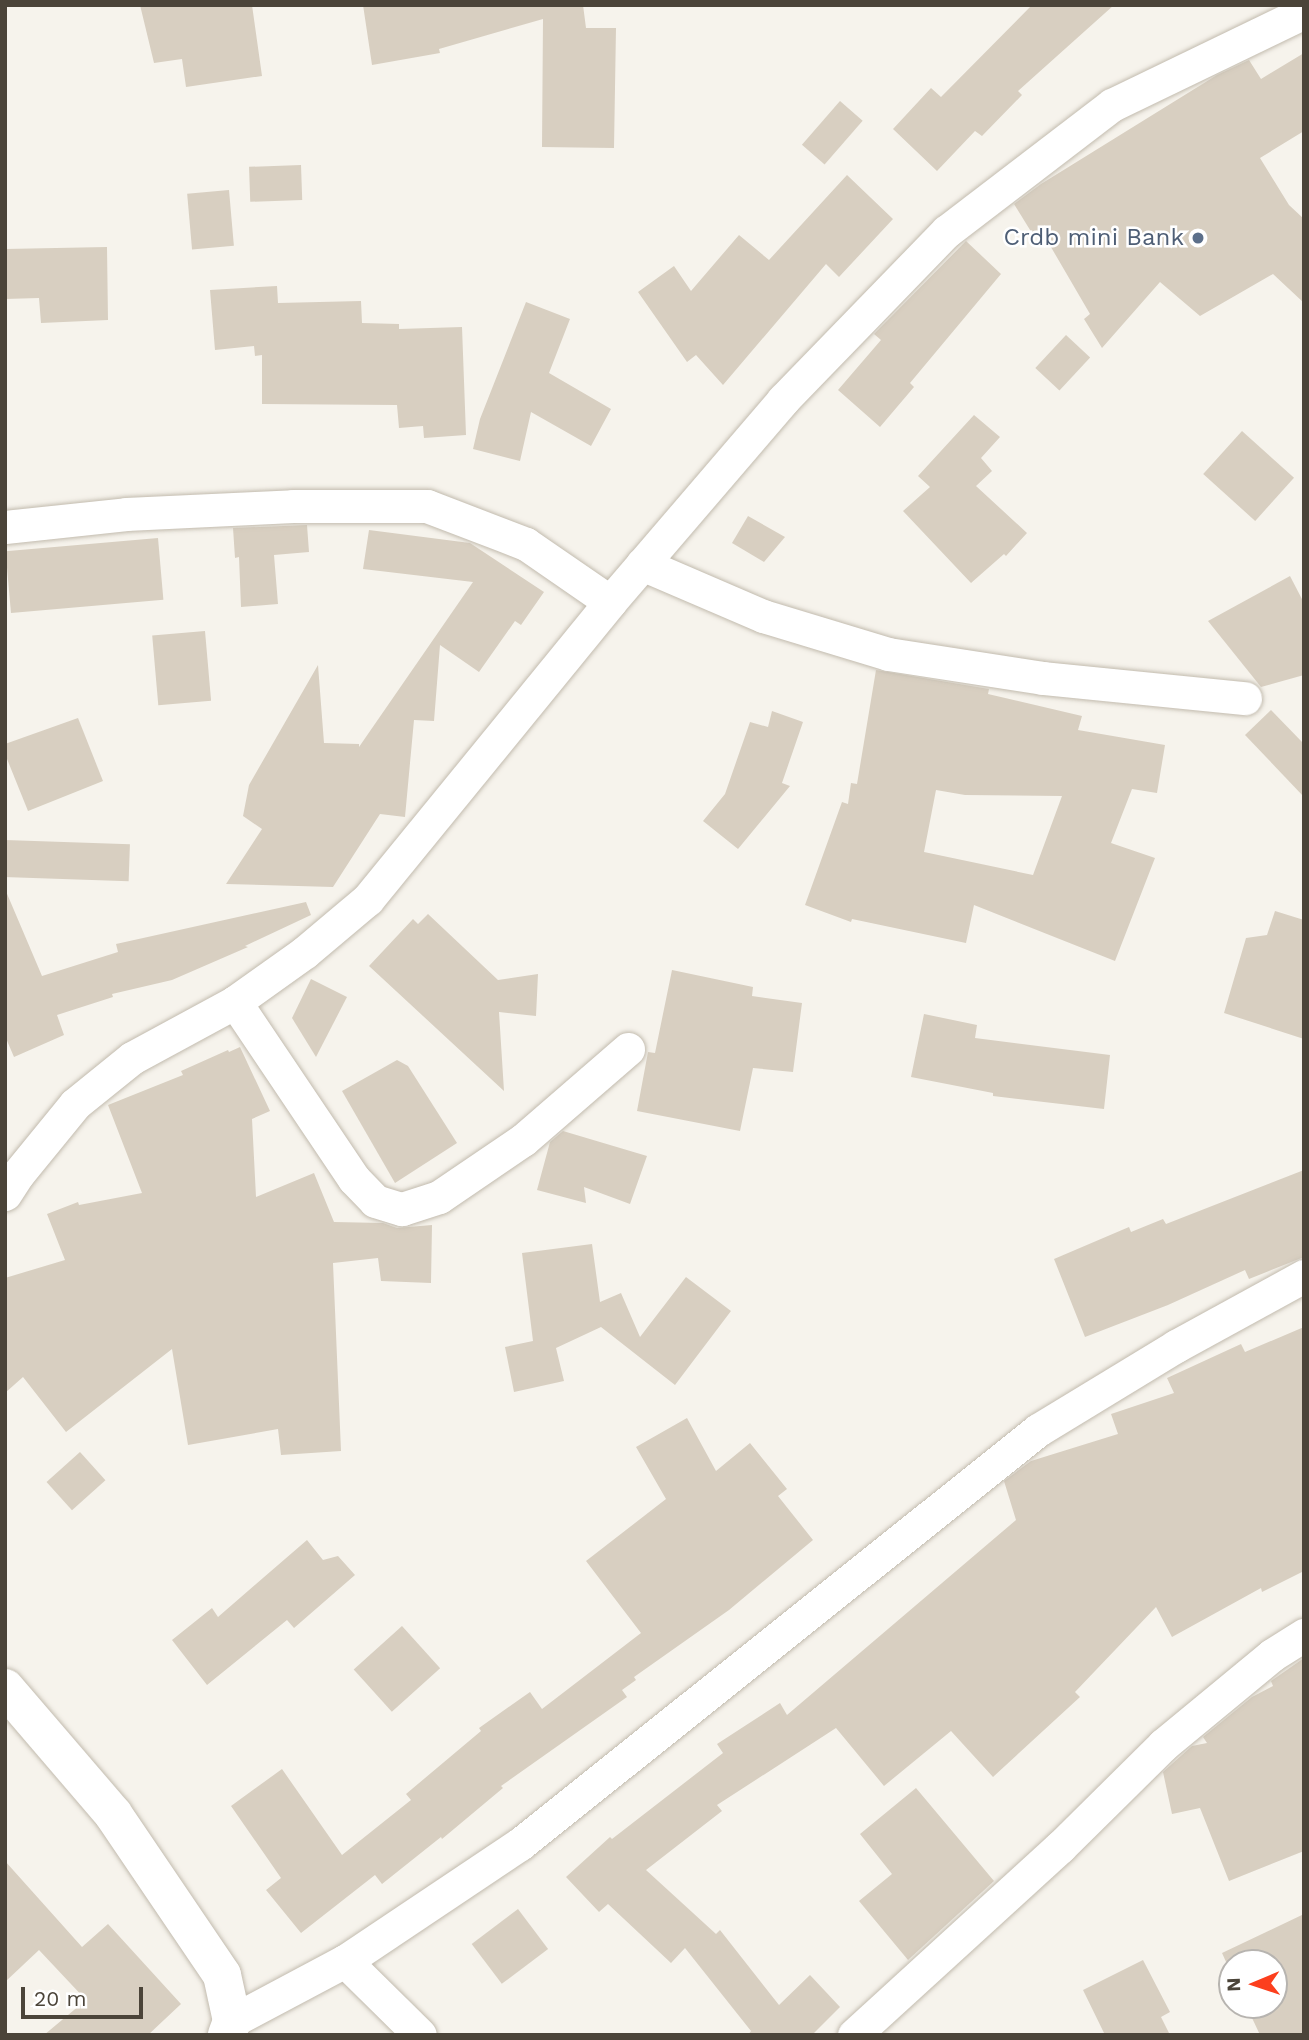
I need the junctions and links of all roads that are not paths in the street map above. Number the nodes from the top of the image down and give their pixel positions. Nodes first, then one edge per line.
1 (1304, 12) edge
2 (5, 527) edge
3 (642, 564) junction
4 (610, 602) junction
5 (1245, 698) dead end
6 (236, 1002) junction
7 (628, 1049) dead end
8 (5, 1194) edge
9 (1304, 1276) edge
10 (1304, 1635) edge
11 (5, 1688) edge
12 (345, 1961) junction
13 (230, 2028) edge
14 (420, 2035) edge
15 (854, 2035) edge

1 - 3 street
2 - 4 street
3 - 4 street
3 - 5 street
4 - 6 street
6 - 7 street
6 - 8 street
9 - 12 street
10 - 15 street
11 - 13 street
12 - 13 street
12 - 14 street

